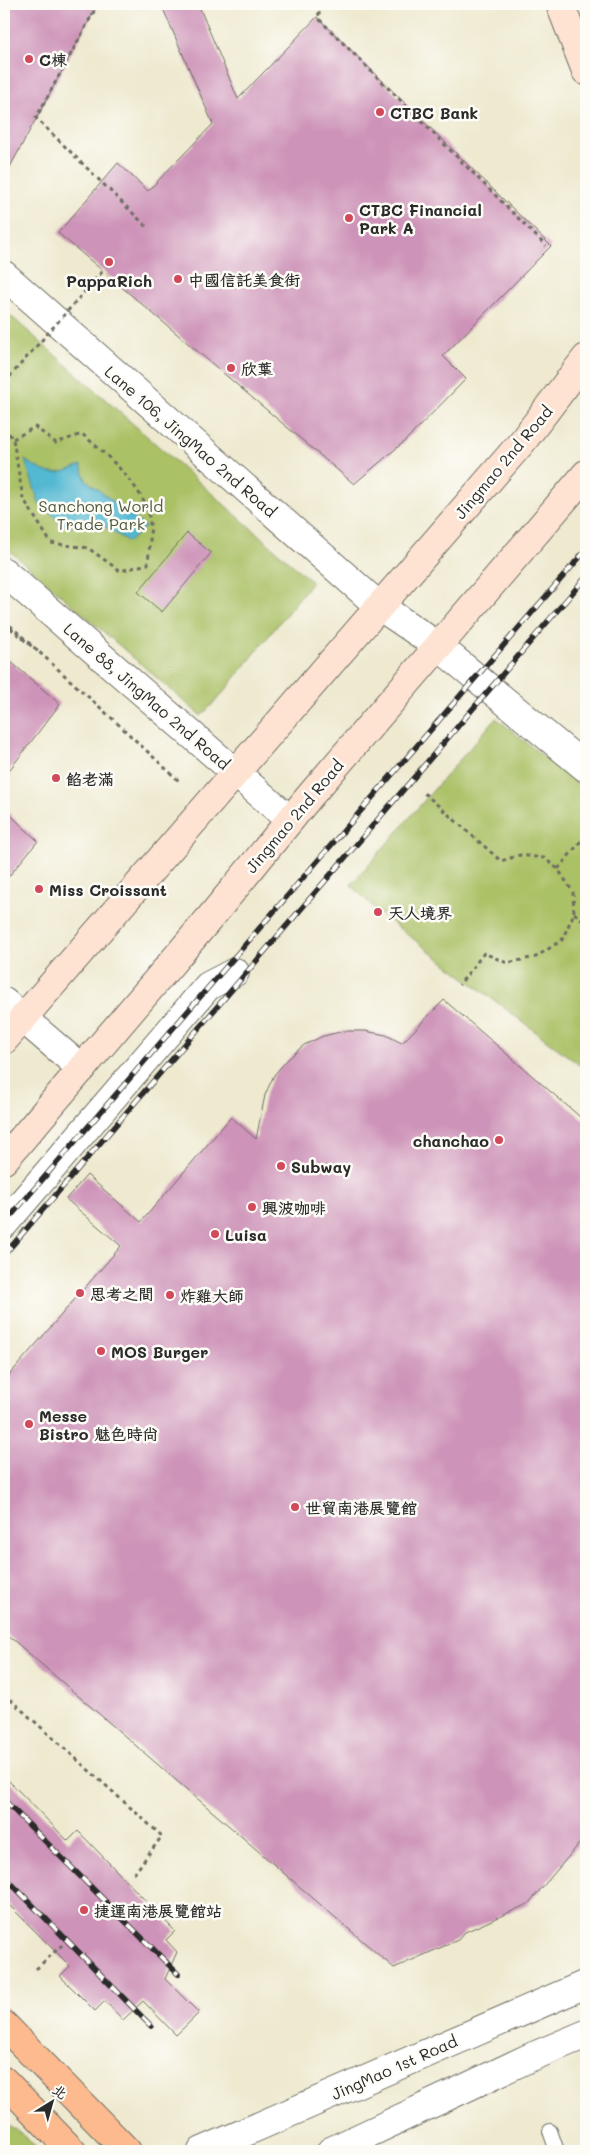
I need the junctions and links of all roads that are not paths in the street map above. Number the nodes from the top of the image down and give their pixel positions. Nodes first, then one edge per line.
1 (560, 4) edge
2 (586, 70) edge
3 (4, 275) edge
4 (586, 358) edge
5 (586, 474) edge
6 (4, 572) edge
7 (379, 606) junction
8 (438, 646) junction
9 (586, 768) edge
10 (236, 773) junction
11 (290, 820) junction
12 (235, 972) dead end
13 (13, 1010) edge
14 (4, 1040) edge
15 (82, 1069) junction
16 (4, 1160) edge
17 (4, 1224) edge
18 (586, 1984) edge
19 (4, 2025) edge
20 (586, 2034) edge
21 (4, 2081) edge
22 (550, 2131) dead end
23 (72, 2151) edge
24 (128, 2151) edge
25 (202, 2151) edge
26 (331, 2151) edge
27 (557, 2151) edge

1 - 2 main road
3 - 7 street, Lane 106, JingMao 2nd Road
4 - 7 main road, Jingmao 2nd Road
5 - 8 main road, Jingmao 2nd Road
6 - 10 street, Lane 88, JingMao 2nd Road
7 - 8 street, Lane 106, JingMao 2nd Road
7 - 10 main road, Jingmao 2nd Road
8 - 9 street, Lane 106, JingMao 2nd Road
8 - 11 main road, Jingmao 2nd Road
10 - 11 street, Lane 88, JingMao 2nd Road
10 - 13 main road, Jingmao 2nd Road
11 - 15 main road, Jingmao 2nd Road
12 - 17 street
13 - 14 main road, Jingmao 2nd Road
13 - 15 street
15 - 16 main road, Jingmao 2nd Road
18 - 25 street, JingMao 1st Road
19 - 24 main road
20 - 26 street
21 - 23 main road
22 - 27 lane

